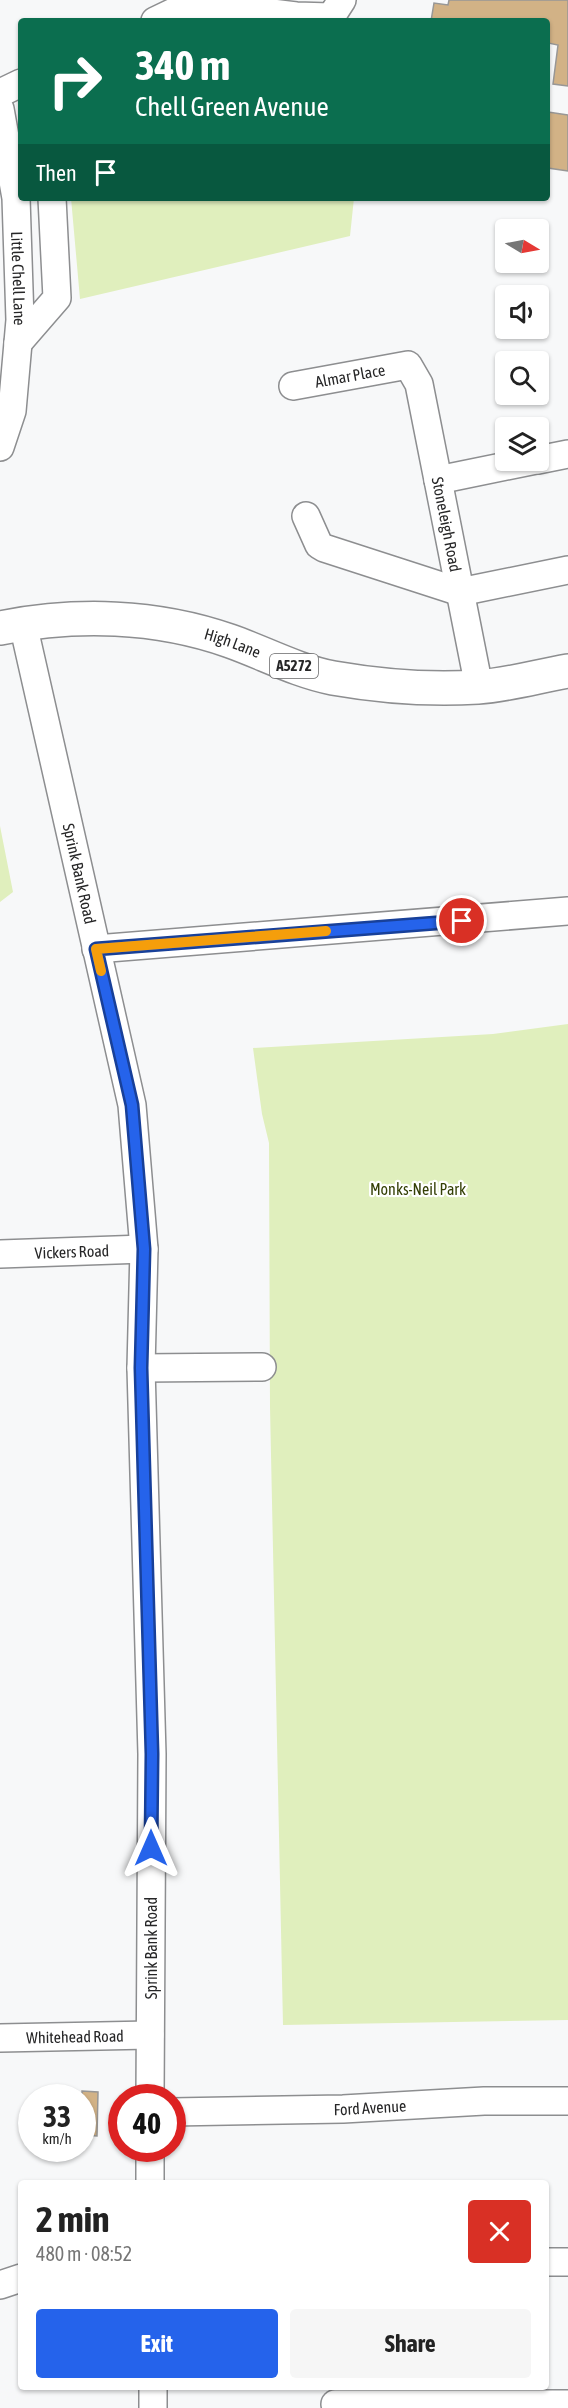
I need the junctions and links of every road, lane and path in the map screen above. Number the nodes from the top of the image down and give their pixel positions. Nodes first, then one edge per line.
1 (342, 0) edge
2 (221, 3) edge
3 (155, 13) edge
4 (18, 84) edge
5 (0, 93) edge
6 (0, 108) edge
7 (18, 117) edge
8 (52, 201) edge
9 (9, 245) edge
10 (18, 343) junction
11 (408, 365) joint
12 (293, 386) dead end
13 (0, 447) edge
14 (568, 454) edge
15 (549, 458) edge
16 (495, 468) edge
17 (438, 480) junction
18 (306, 516) dead end
19 (568, 570) edge
20 (460, 592) junction
21 (12, 626) edge
22 (568, 671) edge
23 (479, 687) junction
24 (568, 911) edge
25 (96, 949) junction
26 (144, 1249) junction
27 (0, 1254) edge
28 (262, 1367) dead end
29 (141, 1368) junction
30 (150, 2035) junction
31 (0, 2038) edge
32 (150, 2084) edge
33 (568, 2101) edge
34 (186, 2112) edge
35 (150, 2162) edge
36 (150, 2180) edge
37 (549, 2262) edge
38 (568, 2262) edge
39 (18, 2279) edge
40 (0, 2285) edge
41 (153, 2390) edge
42 (335, 2404) dead end
43 (568, 2404) edge
44 (153, 2408) edge

1 - 2 street
2 - 3 street
4 - 5 street
6 - 7 street
6 - 9 street, Little Chell Lane
8 - 10 street
9 - 10 street, Little Chell Lane
10 - 13 street, Little Chell Lane
11 - 12 street, Almar Place
11 - 17 street, Stoneleigh Road
14 - 15 street
16 - 17 street
17 - 20 street, Stoneleigh Road
18 - 20 street
19 - 20 street
20 - 23 street, Stoneleigh Road
21 - 23 main road, High Lane / A5272
21 - 25 street, Sprink Bank Road
22 - 23 main road, High Lane / A5272
24 - 25 street
25 - 26 street, Sprink Bank Road
26 - 27 street, Vickers Road
26 - 29 street, Sprink Bank Road
28 - 29 street
29 - 30 street, Sprink Bank Road
30 - 31 street, Whitehead Road
30 - 32 street, Sprink Bank Road
33 - 34 street, Ford Avenue
35 - 36 street
37 - 38 street
39 - 40 street
41 - 44 street
42 - 43 street

